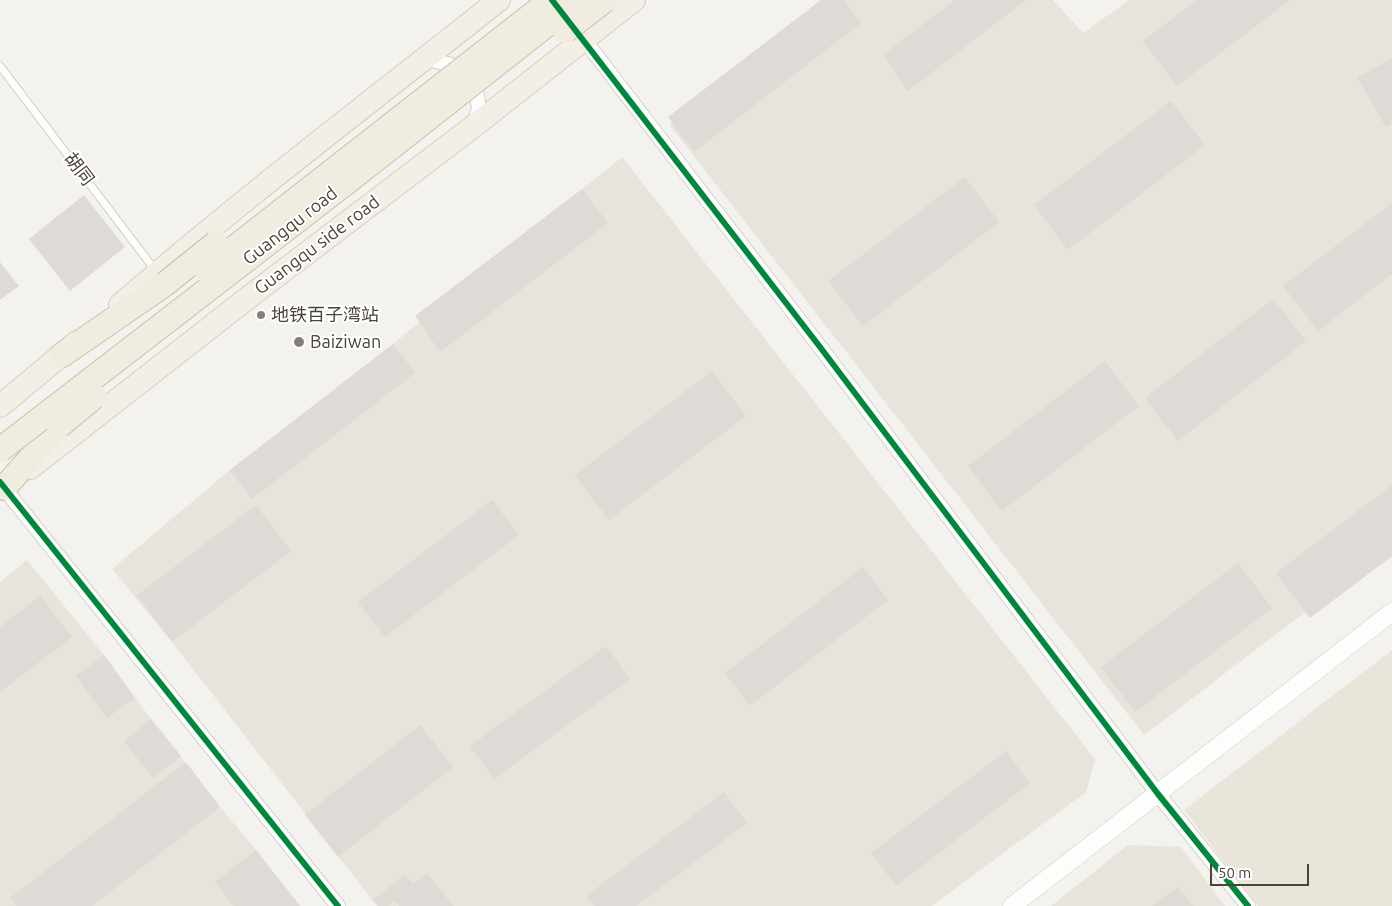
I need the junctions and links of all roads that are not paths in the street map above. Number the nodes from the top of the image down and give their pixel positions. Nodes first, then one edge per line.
1 (498, 0) edge
2 (524, 0) edge
3 (552, 0) edge
4 (578, 0) edge
5 (605, 0) edge
6 (634, 0) edge
7 (584, 40) junction
8 (426, 58) junction
9 (0, 66) edge
10 (474, 126) junction
11 (161, 278) junction
12 (62, 355) joint
13 (0, 406) edge
14 (0, 430) edge
15 (0, 450) edge
16 (1, 487) edge
17 (1392, 612) edge
18 (1158, 794) junction
19 (338, 906) edge
20 (1012, 906) edge
21 (1248, 906) edge

1 - 8 main road
2 - 11 highway, bridge
3 - 7 street
3 - 14 highway, Guangqu road, bridge
4 - 15 highway, Guangqu road, bridge
5 - 16 highway, bridge
6 - 7 main road, Guangqu side road
7 - 10 main road, Guangqu side road
7 - 18 street
8 - 10 street
8 - 11 main road
9 - 11 lane, 胡同
10 - 16 main road, Guangqu side road
11 - 12 highway
12 - 13 main road
16 - 19 street
17 - 18 street
18 - 20 street
18 - 21 street

